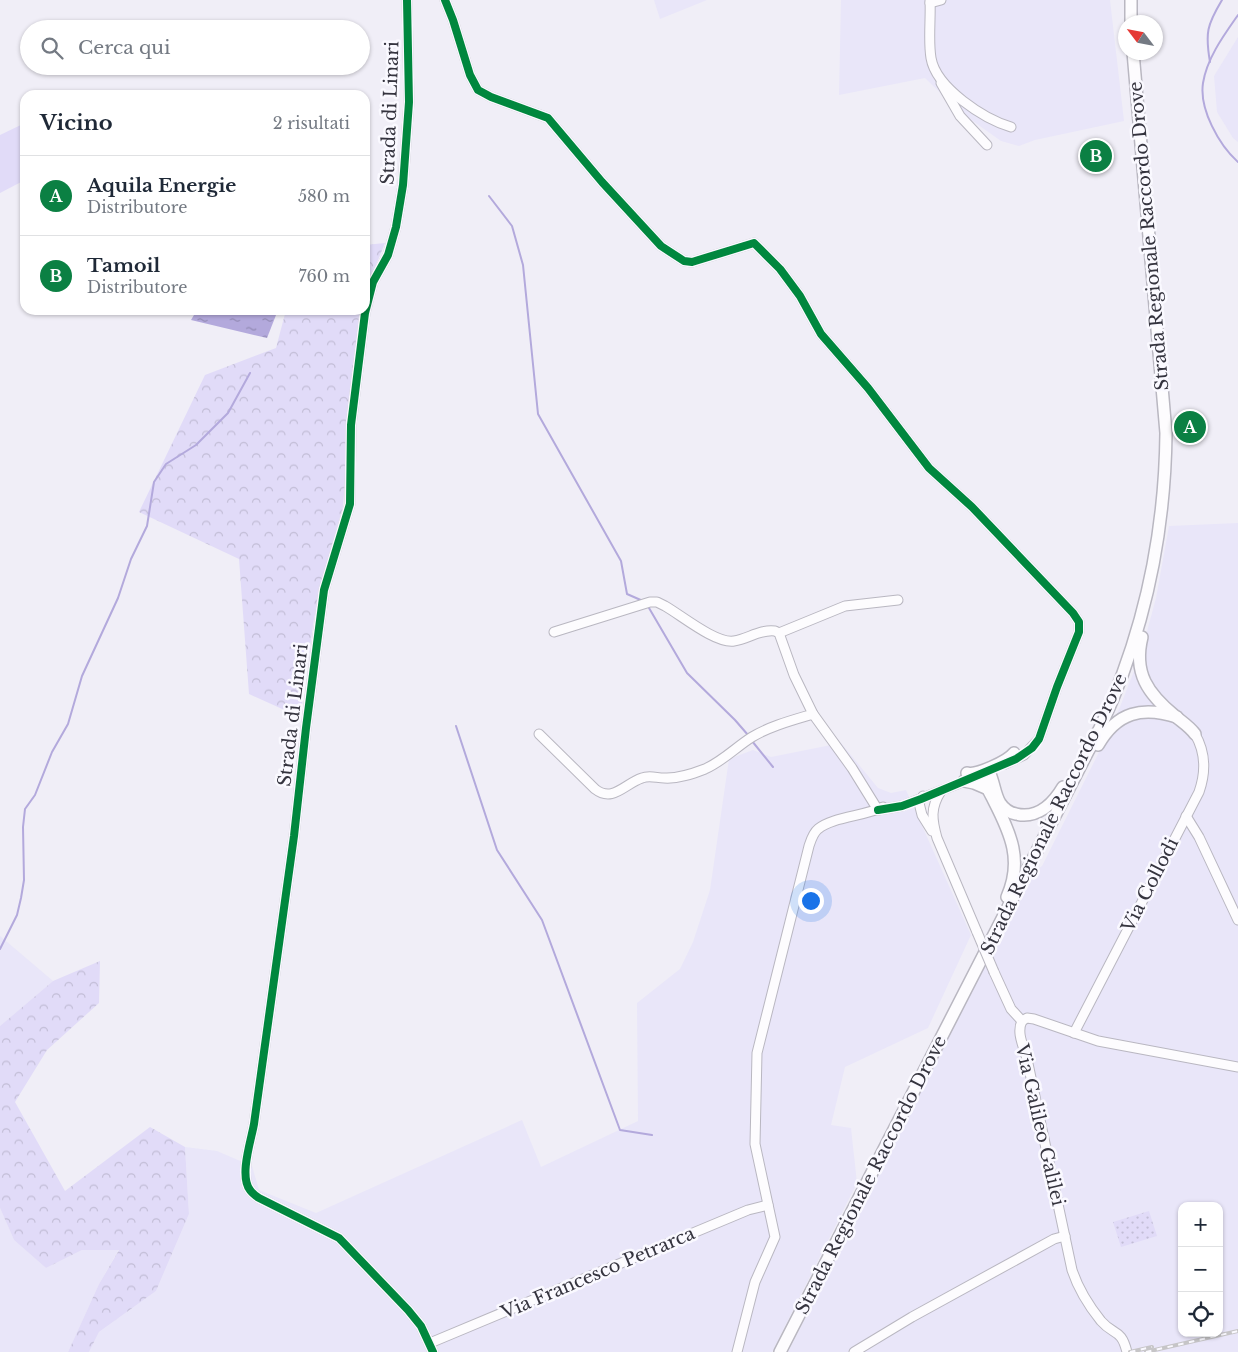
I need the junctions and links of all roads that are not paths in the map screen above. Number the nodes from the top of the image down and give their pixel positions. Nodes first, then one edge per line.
1 (407, 0) edge
2 (445, 0) edge
3 (942, 0) edge
4 (1131, 0) edge
5 (930, 1) edge
6 (1131, 15) edge
7 (1134, 60) edge
8 (936, 71) junction
9 (1011, 127) dead end
10 (987, 145) dead end
11 (370, 294) edge
12 (365, 315) edge
13 (1154, 565) junction
14 (898, 600) dead end
15 (554, 632) dead end
16 (779, 632) junction
17 (1122, 678) junction
18 (813, 714) junction
19 (1177, 718) junction
20 (539, 734) dead end
21 (1195, 734) joint
22 (1010, 758) junction
23 (986, 772) junction
24 (964, 777) junction
25 (992, 788) junction
26 (942, 791) junction
27 (921, 800) junction
28 (904, 802) junction
29 (874, 811) junction
30 (932, 812) junction
31 (1186, 816) junction
32 (924, 818) junction
33 (937, 838) junction
34 (1029, 868) junction
35 (1238, 920) edge
36 (968, 986) junction
37 (1022, 1021) junction
38 (1074, 1033) junction
39 (1238, 1067) edge
40 (768, 1205) junction
41 (1065, 1236) junction
42 (430, 1343) junction
43 (1126, 1348) edge
44 (433, 1352) edge
45 (737, 1352) edge
46 (780, 1352) edge
47 (854, 1352) edge

1 - 11 street, Strada di Linari
2 - 22 street
3 - 5 street
4 - 6 main road
5 - 8 street
7 - 13 main road, Strada Regionale Raccordo Drove
8 - 9 street
8 - 10 street
12 - 42 street, Strada di Linari
13 - 17 main road, Strada Regionale Raccordo Drove
13 - 19 main road
14 - 16 street
15 - 16 street
16 - 18 street
17 - 25 main road
17 - 34 main road, Strada Regionale Raccordo Drove
18 - 20 street
18 - 29 street
19 - 21 main road
19 - 34 main road
21 - 31 street, Via Collodi
22 - 23 main road
22 - 24 street
22 - 25 main road
23 - 24 main road
23 - 25 main road
24 - 25 main road
24 - 26 street
24 - 27 street
24 - 28 street
25 - 36 main road
26 - 27 street
26 - 30 street
27 - 28 street
27 - 30 street
27 - 32 street
28 - 29 street
28 - 32 street
29 - 40 street
30 - 33 street
31 - 35 street
31 - 38 street, Via Collodi
32 - 33 street
33 - 37 street, Via Galileo Galilei, bridge
34 - 36 main road, Strada Regionale Raccordo Drove
36 - 46 main road, Strada Regionale Raccordo Drove
37 - 38 street
37 - 41 street, Via Galileo Galilei
38 - 39 street
40 - 42 street, Via Francesco Petrarca
40 - 45 street
41 - 43 street, Via Galileo Galilei
41 - 47 street
42 - 44 street, Strada di Linari

